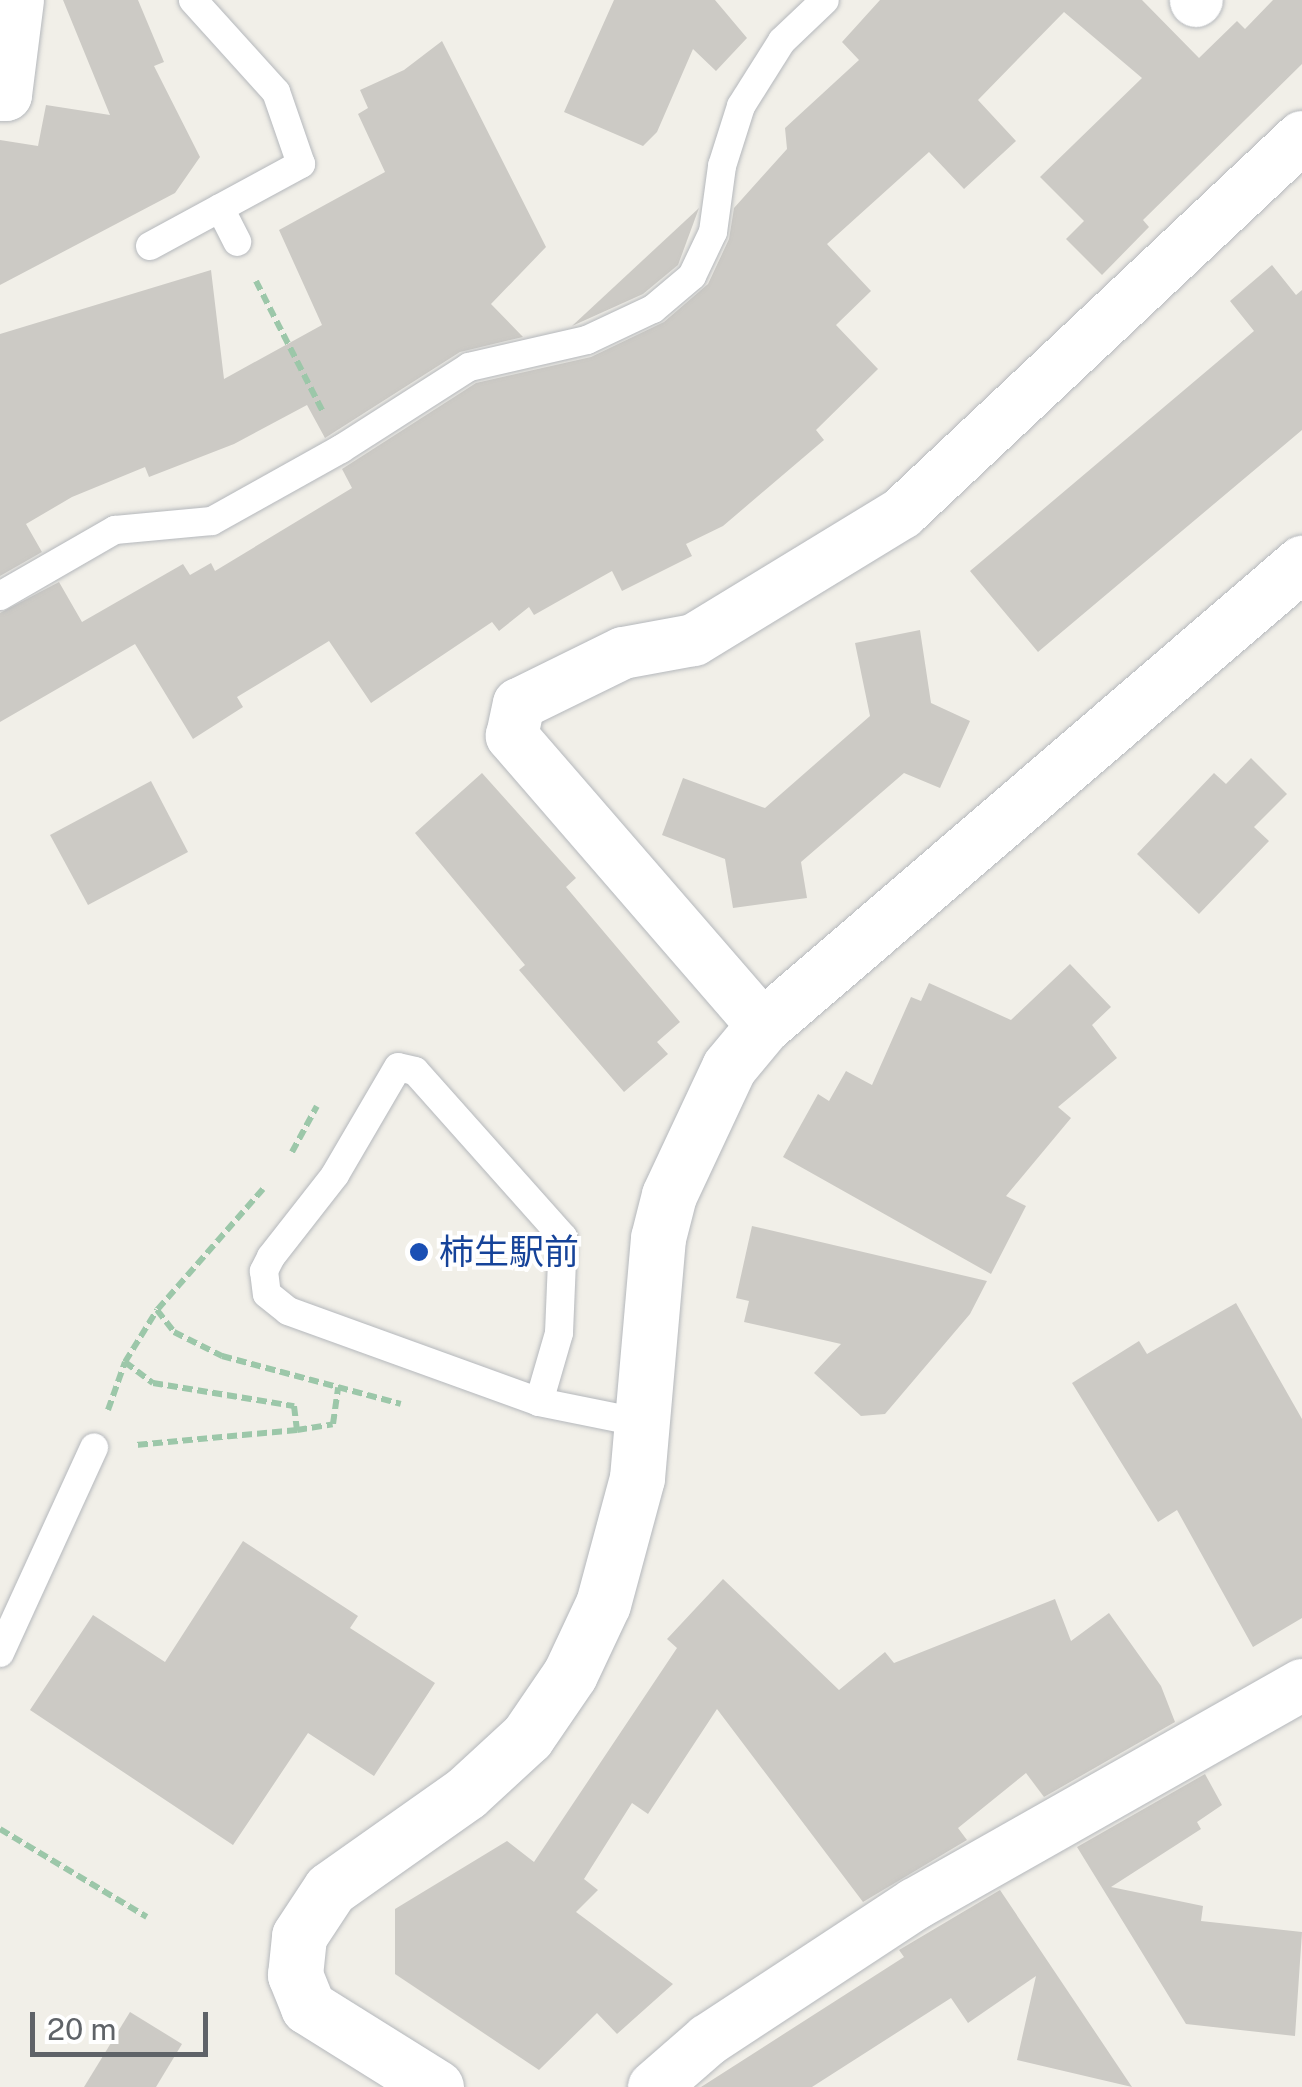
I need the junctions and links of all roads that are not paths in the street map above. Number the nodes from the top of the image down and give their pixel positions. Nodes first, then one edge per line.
1 (18, 0) edge
2 (193, 0) edge
3 (824, 0) edge
4 (0, 95) edge
5 (1302, 137) edge
6 (220, 208) junction
7 (237, 242) road end
8 (150, 246) dead end
9 (1302, 563) edge
10 (0, 596) edge
11 (763, 1026) junction
12 (539, 1402) junction
13 (643, 1423) junction
14 (94, 1448) road end
15 (0, 1653) edge
16 (1302, 1686) edge
17 (436, 2087) edge
18 (654, 2087) edge

1 - 4 street
2 - 6 lane
3 - 10 lane
5 - 11 street
6 - 7 lane
6 - 8 lane
9 - 11 street
11 - 13 street
12 - 12 lane
12 - 13 lane
13 - 17 street
14 - 15 lane
16 - 18 street

